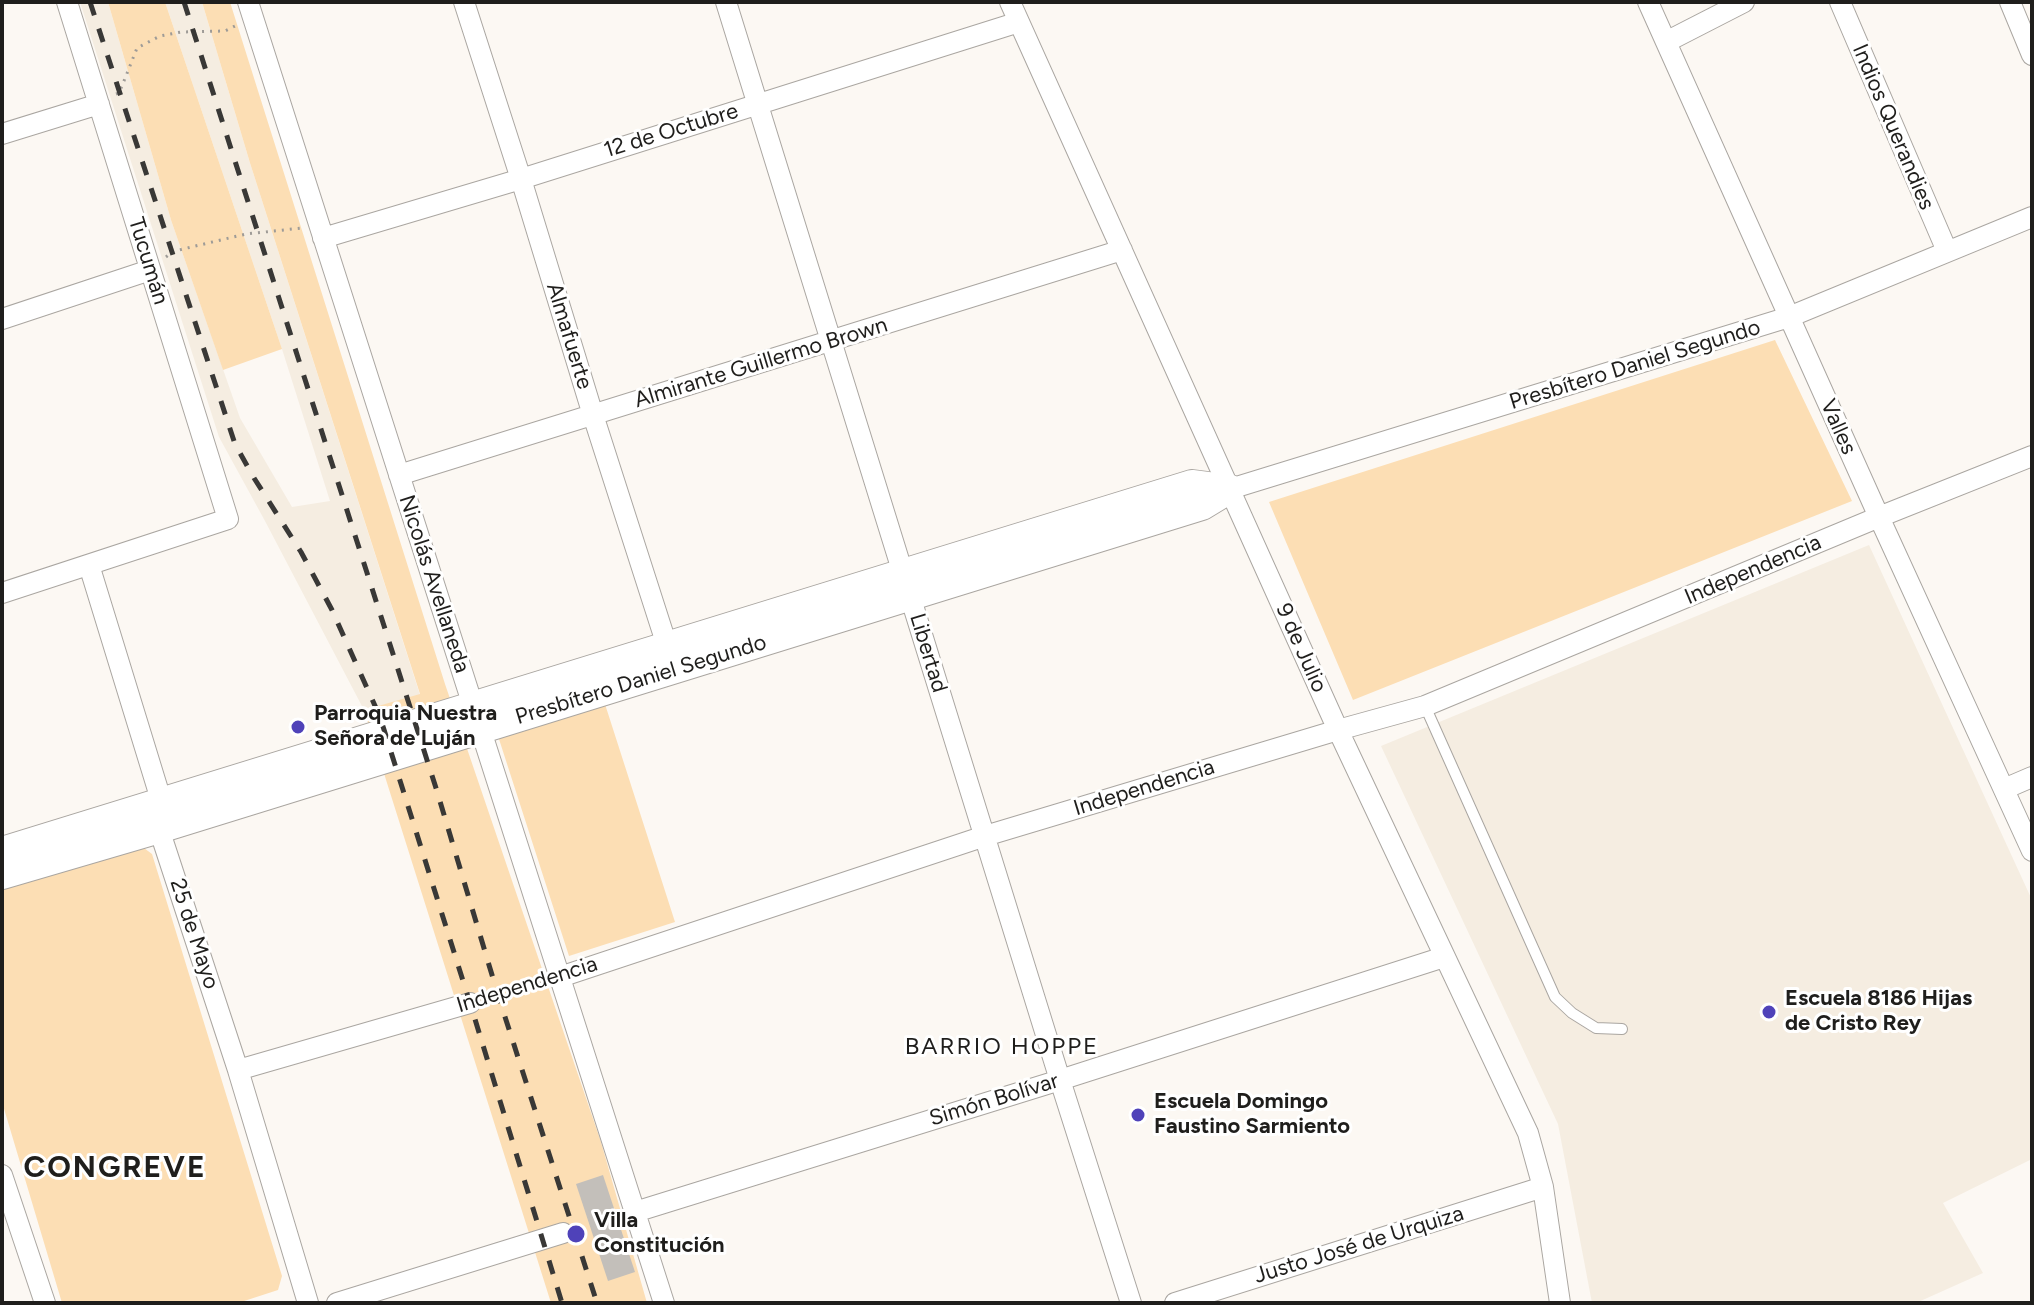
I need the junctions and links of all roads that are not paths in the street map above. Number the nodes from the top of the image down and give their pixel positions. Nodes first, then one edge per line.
1 (67, 2) edge
2 (464, 2) edge
3 (726, 2) edge
4 (1010, 2) edge
5 (1648, 2) edge
6 (1744, 2) edge
7 (1840, 2) edge
8 (2010, 2) edge
9 (250, 10) edge
10 (1019, 22) junction
11 (1666, 42) junction
12 (2032, 55) edge
13 (99, 104) junction
14 (757, 104) junction
15 (2, 134) edge
16 (521, 179) junction
17 (2032, 217) edge
18 (321, 232) junction
19 (1122, 250) junction
20 (1947, 251) junction
21 (150, 270) junction
22 (1789, 317) junction
23 (2, 319) edge
24 (832, 341) junction
25 (593, 415) junction
26 (2032, 456) edge
27 (399, 475) junction
28 (1230, 489) junction
29 (1879, 517) junction
30 (89, 565) junction
31 (907, 585) junction
32 (2, 593) edge
33 (671, 658) junction
34 (1425, 706) junction
35 (477, 718) junction
36 (1338, 730) junction
37 (2032, 777) edge
38 (2004, 789) junction
39 (161, 816) junction
40 (985, 836) junction
41 (2, 851) edge
42 (2032, 851) edge
43 (2, 875) edge
44 (1444, 957) junction
45 (560, 977) junction
46 (470, 1003) road end
47 (1622, 1029) dead end
48 (238, 1070) junction
49 (1060, 1080) junction
50 (2, 1175) edge
51 (1543, 1187) junction
52 (635, 1212) junction
53 (563, 1233) dead end
54 (45, 1303) edge
55 (308, 1303) edge
56 (337, 1303) edge
57 (664, 1303) edge
58 (1131, 1303) edge
59 (1175, 1303) edge
60 (1560, 1303) edge

1 - 13 street, Tucumán
2 - 16 street, Almafuerte
3 - 14 street, Libertad
4 - 10 street, 9 de Julio
5 - 11 street, Valles
6 - 11 street
7 - 20 street, Indios Querandies
8 - 12 street
9 - 18 street, Nicolás Avellaneda
10 - 14 street, 12 de Octubre
10 - 19 street, 9 de Julio
11 - 22 street, Valles
13 - 15 street
13 - 21 street, Tucumán
14 - 16 street, 12 de Octubre
14 - 24 street, Libertad
16 - 18 street, 12 de Octubre
16 - 25 street, Almafuerte
17 - 20 street, Presbítero Daniel Segundo
18 - 27 street, Nicolás Avellaneda
19 - 24 street, Almirante Guillermo Brown
19 - 28 street, 9 de Julio
20 - 22 street, Presbítero Daniel Segundo
21 - 23 street
21 - 30 street, Tucumán
22 - 28 street, Presbítero Daniel Segundo
22 - 29 street, Valles
24 - 25 street, Almirante Guillermo Brown
24 - 31 street, Libertad
25 - 27 street, Almirante Guillermo Brown
25 - 33 street, Almafuerte
26 - 29 street, Independencia
27 - 35 street, Nicolás Avellaneda
28 - 31 main road, Presbítero Daniel Segundo
28 - 36 street, 9 de Julio
29 - 34 street, Independencia
29 - 38 street, Valles
30 - 32 street
30 - 39 street, 25 de Mayo
31 - 33 main road, Presbítero Daniel Segundo
31 - 40 street, Libertad
33 - 35 main road, Presbítero Daniel Segundo
34 - 36 street, Independencia
34 - 47 lane
35 - 39 main road, Presbítero Daniel Segundo
35 - 45 street, Nicolás Avellaneda
36 - 40 street, Independencia
36 - 44 street, 9 de Julio
37 - 38 street
38 - 42 street, Valles
39 - 41 main road, Presbítero Daniel Segundo
39 - 43 main road, Presbítero Daniel Segundo
39 - 48 street, 25 de Mayo
40 - 45 street, Independencia
40 - 49 street, Libertad
44 - 49 street, Simón Bolívar
44 - 51 street, 9 de Julio
45 - 52 street, Nicolás Avellaneda
46 - 48 street, Independencia
48 - 55 street, 25 de Mayo
49 - 52 street, Simón Bolívar
49 - 58 street, Libertad
50 - 54 street
51 - 59 street, Justo José de Urquiza
51 - 60 street, 9 de Julio
52 - 57 street, Nicolás Avellaneda
53 - 56 street

